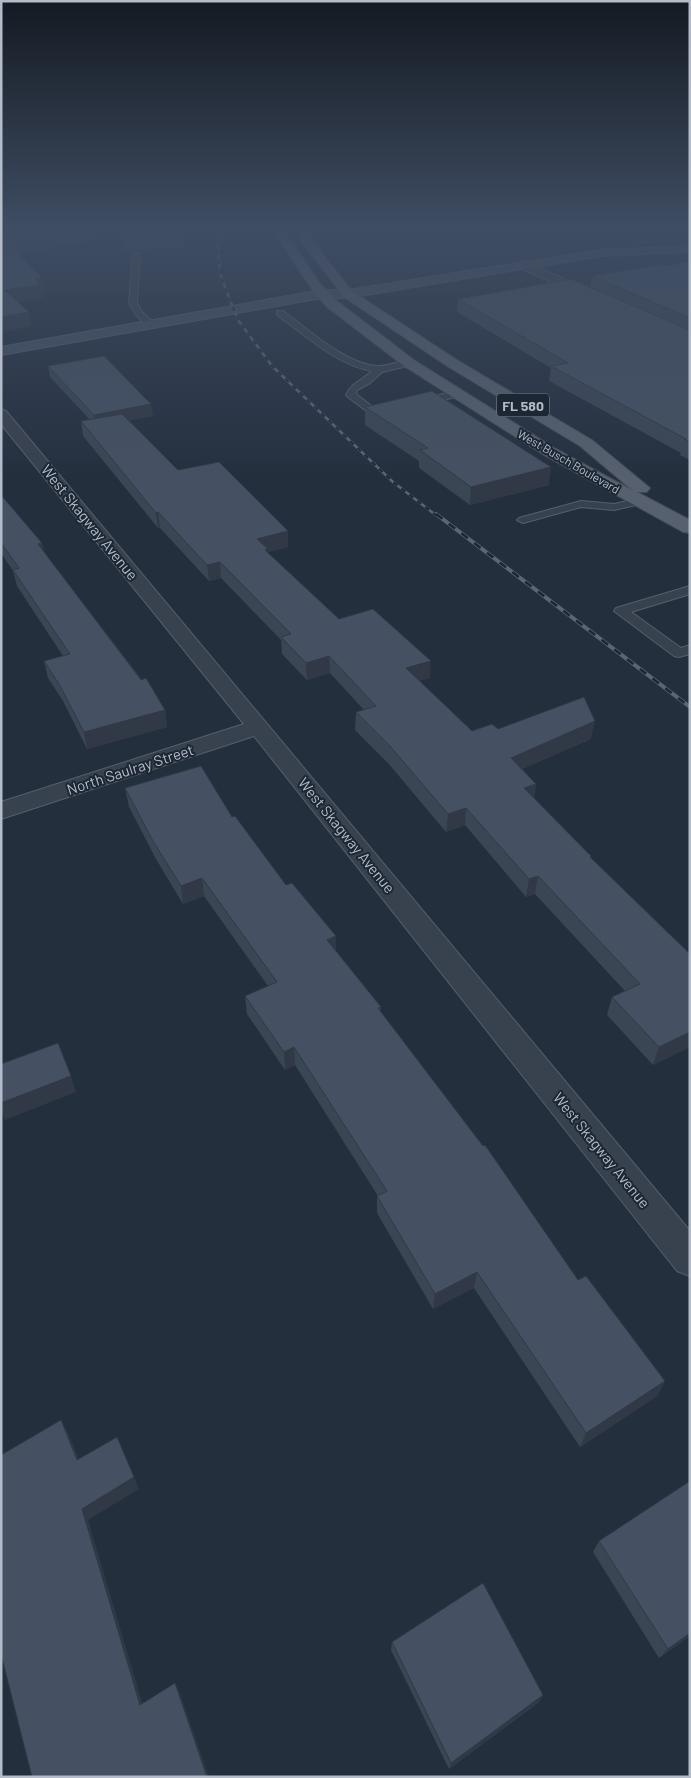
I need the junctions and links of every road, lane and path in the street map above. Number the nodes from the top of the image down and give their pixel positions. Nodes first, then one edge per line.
1 (138, 312) edge
2 (239, 312) edge
3 (283, 312) edge
4 (344, 312) edge
5 (375, 312) edge
6 (280, 313) junction
7 (151, 325) junction
8 (1, 351) edge
9 (1, 361) edge
10 (409, 363) junction
11 (379, 369) junction
12 (458, 394) junction
13 (1, 414) edge
14 (641, 502) junction
15 (523, 520) dead end
16 (690, 527) edge
17 (690, 590) edge
18 (690, 649) edge
19 (259, 727) junction
20 (1, 811) edge
21 (690, 1259) edge

1 - 7 lane
2 - 7 main road
3 - 6 main road
4 - 10 main road, West Busch Boulevard / FL 580
5 - 16 main road, West Busch Boulevard / FL 580
6 - 9 main road
6 - 11 lane
7 - 8 main road
10 - 11 lane
10 - 12 main road, West Busch Boulevard / FL 580
11 - 12 lane
12 - 14 main road, West Busch Boulevard / FL 580
13 - 19 street, West Skagway Avenue
14 - 15 lane
14 - 16 main road, West Busch Boulevard / FL 580
17 - 18 lane
19 - 20 street, North Saulray Street
19 - 21 street, West Skagway Avenue

